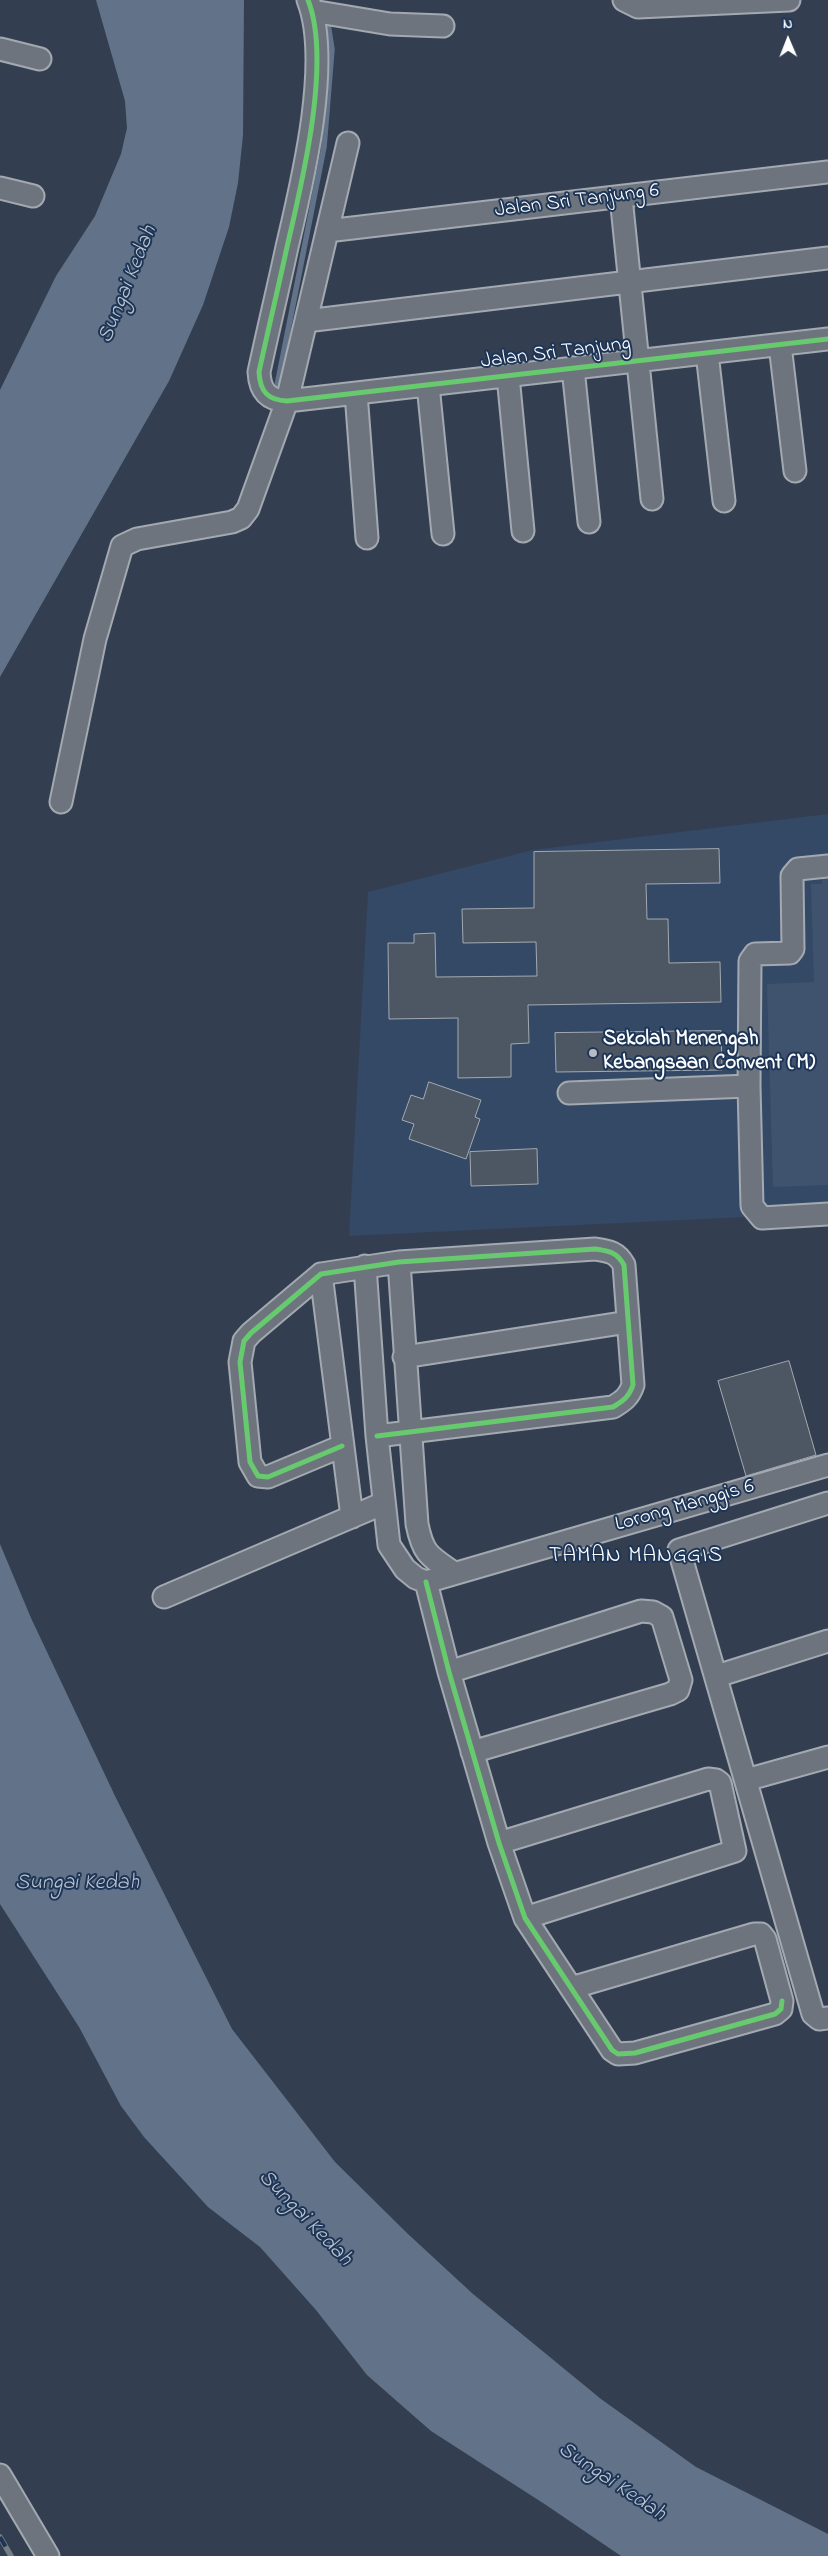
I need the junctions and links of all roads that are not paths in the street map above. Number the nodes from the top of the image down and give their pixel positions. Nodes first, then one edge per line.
1 (789, 0) edge
2 (625, 1) edge
3 (318, 10) edge
4 (443, 26) dead end
5 (0, 49) edge
6 (40, 59) dead end
7 (348, 143) dead end
8 (828, 172) edge
9 (0, 188) edge
10 (33, 196) dead end
11 (621, 197) junction
12 (327, 231) junction
13 (828, 258) edge
14 (630, 282) junction
15 (306, 321) junction
16 (828, 339) edge
17 (780, 345) junction
18 (707, 353) junction
19 (638, 361) junction
20 (573, 368) junction
21 (508, 376) junction
22 (428, 385) junction
23 (356, 393) junction
24 (287, 401) junction
25 (794, 471) dead end
26 (652, 499) dead end
27 (724, 501) dead end
28 (589, 522) dead end
29 (523, 531) dead end
30 (443, 534) dead end
31 (367, 538) dead end
32 (61, 802) dead end
33 (828, 866) edge
34 (749, 1086) junction
35 (569, 1093) dead end
36 (828, 1214) edge
37 (399, 1262) junction
38 (365, 1266) junction
39 (321, 1274) junction
40 (628, 1322) junction
41 (404, 1356) junction
42 (410, 1434) junction
43 (377, 1436) junction
44 (342, 1446) junction
45 (828, 1465) edge
46 (384, 1503) junction
47 (828, 1503) edge
48 (352, 1517) junction
49 (454, 1573) junction
50 (426, 1582) junction
51 (164, 1597) dead end
52 (828, 1642) edge
53 (449, 1672) junction
54 (717, 1676) junction
55 (472, 1752) junction
56 (828, 1757) edge
57 (746, 1780) junction
58 (500, 1843) junction
59 (525, 1918) junction
60 (571, 1988) junction
61 (828, 2018) edge
62 (0, 2475) edge
63 (48, 2556) edge

1 - 2 street
3 - 4 street
3 - 24 street
5 - 6 street
7 - 12 street
8 - 11 street, Jalan Sri Tanjung 6
9 - 10 street
11 - 12 street, Jalan Sri Tanjung 6
11 - 14 street
12 - 15 street
13 - 14 street
14 - 15 street
14 - 19 street
15 - 24 street
16 - 17 street, Jalan Sri Tanjung
17 - 18 street, Jalan Sri Tanjung
17 - 25 street
18 - 19 street, Jalan Sri Tanjung
18 - 27 street
19 - 20 street, Jalan Sri Tanjung
19 - 26 street
20 - 21 street, Jalan Sri Tanjung
20 - 28 street
21 - 22 street, Jalan Sri Tanjung
21 - 29 street
22 - 23 street, Jalan Sri Tanjung
22 - 30 street
23 - 24 street, Jalan Sri Tanjung
23 - 31 street
24 - 32 street
33 - 34 street
34 - 35 street
34 - 36 street
37 - 38 street
37 - 40 street
37 - 41 street
38 - 39 street
38 - 43 street
39 - 44 street
39 - 44 street
40 - 41 street
40 - 42 street
41 - 42 street
42 - 43 street
42 - 49 street
43 - 46 street
44 - 48 street
45 - 49 street, Lorong Manggis 6
46 - 48 street
46 - 50 street
47 - 54 street
48 - 51 street
49 - 50 street, Lorong Manggis 6
50 - 53 street
52 - 54 street
53 - 55 street
53 - 55 street
54 - 57 street
55 - 58 street
56 - 57 street
57 - 61 street
58 - 59 street
58 - 59 street
59 - 60 street
60 - 60 street
62 - 63 street

